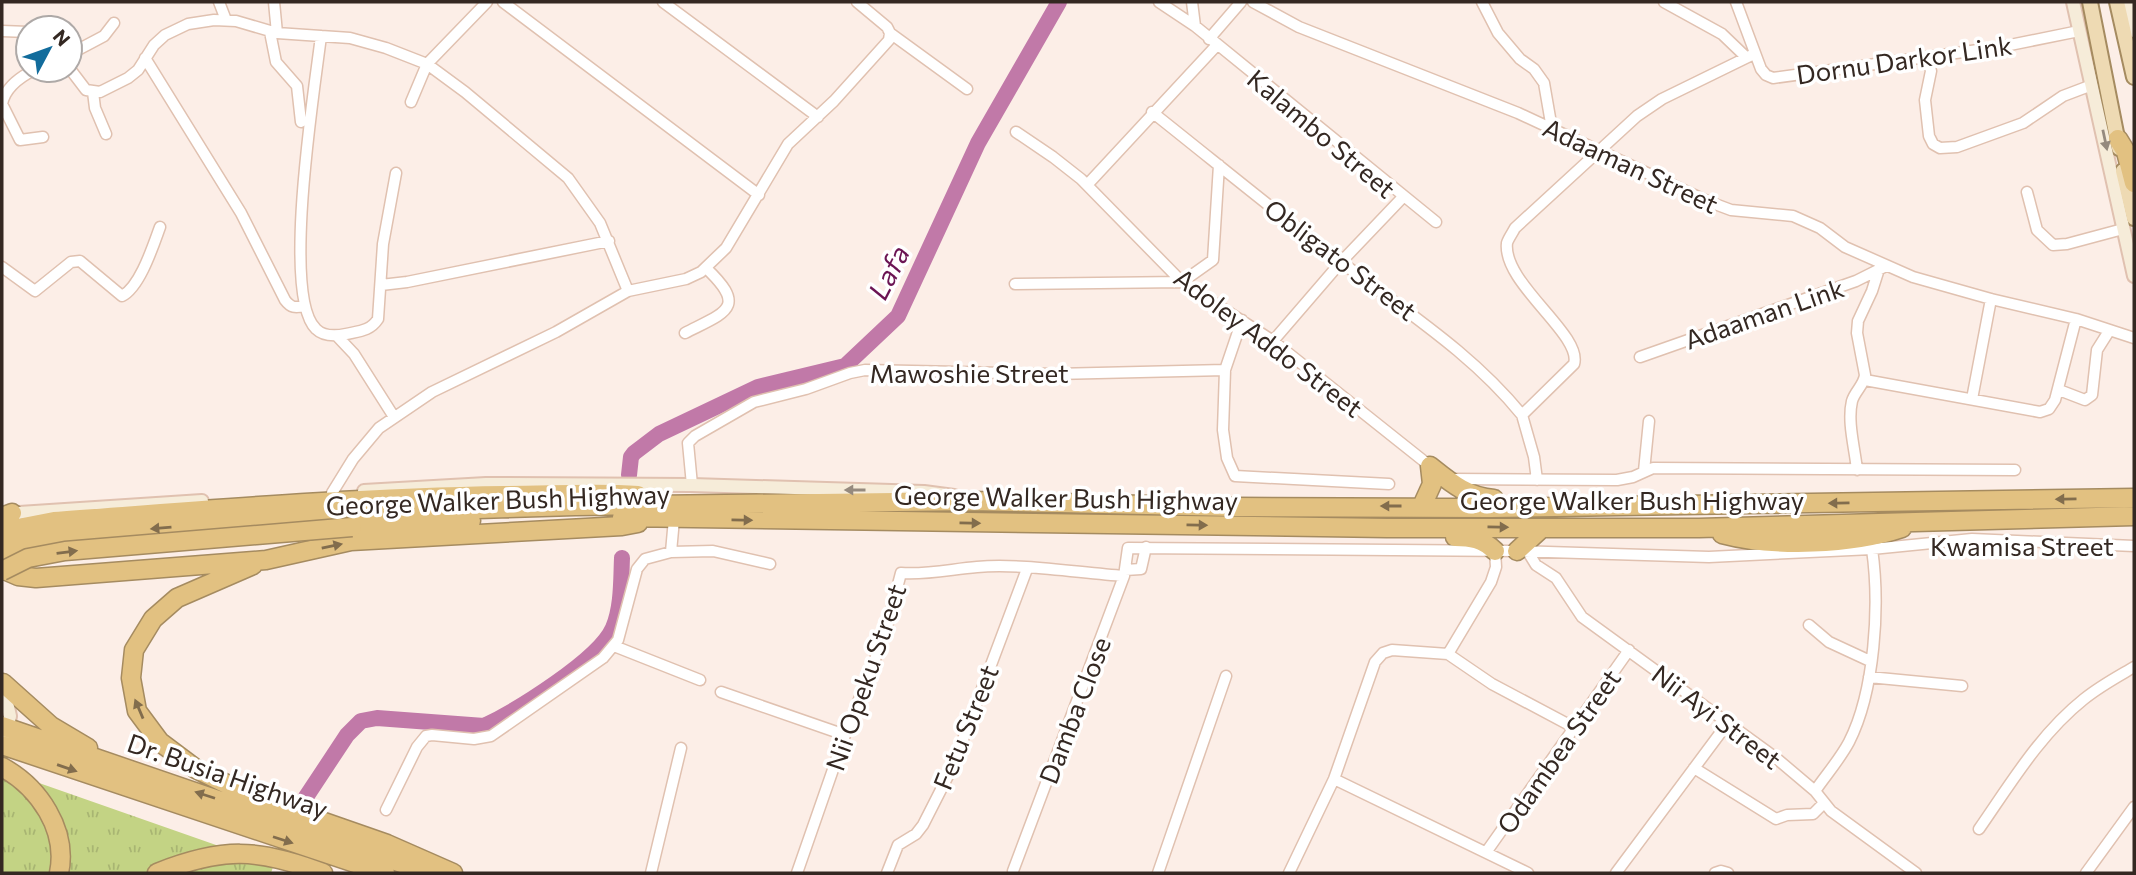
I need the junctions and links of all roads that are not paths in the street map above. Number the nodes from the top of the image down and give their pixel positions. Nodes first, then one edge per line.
1 (219, 2) edge
2 (274, 2) edge
3 (487, 2) edge
4 (503, 2) edge
5 (663, 2) edge
6 (857, 2) edge
7 (1159, 2) edge
8 (1192, 2) edge
9 (1241, 2) edge
10 (1253, 2) edge
11 (1482, 2) edge
12 (1664, 2) edge
13 (1736, 2) edge
14 (2073, 2) edge
15 (2090, 2) edge
16 (2117, 2) edge
17 (2128, 2) edge
18 (226, 20) junction
19 (114, 23) dead end
20 (1195, 26) junction
21 (2134, 31) edge
22 (2079, 32) junction
23 (274, 33) junction
24 (890, 33) junction
25 (321, 36) junction
26 (1213, 42) junction
27 (84, 47) edge
28 (1750, 55) junction
29 (1927, 57) junction
30 (145, 58) junction
31 (427, 64) junction
32 (2134, 77) edge
33 (14, 84) edge
34 (81, 84) edge
35 (2092, 85) junction
36 (967, 89) dead end
37 (93, 92) junction
38 (411, 102) dead end
39 (2104, 104) junction
40 (1153, 112) junction
41 (818, 117) junction
42 (301, 122) dead end
43 (1552, 129) junction
44 (1016, 132) dead end
45 (106, 134) dead end
46 (43, 137) dead end
47 (2118, 139) junction
48 (1596, 151) junction
49 (1219, 165) junction
50 (396, 173) dead end
51 (2134, 183) edge
52 (1087, 185) junction
53 (2027, 192) dead end
54 (759, 195) junction
55 (1403, 197) junction
56 (2134, 218) edge
57 (1436, 222) dead end
58 (160, 227) dead end
59 (2123, 229) junction
60 (609, 241) junction
61 (1341, 262) junction
62 (2, 267) edge
63 (1883, 267) junction
64 (706, 268) junction
65 (2134, 276) edge
66 (1182, 282) junction
67 (1015, 284) dead end
68 (381, 285) junction
69 (628, 291) junction
70 (1991, 299) junction
71 (305, 306) junction
72 (2077, 319) junction
73 (1242, 320) junction
74 (2109, 331) junction
75 (685, 333) dead end
76 (337, 336) junction
77 (2134, 338) edge
78 (1273, 341) junction
79 (1640, 357) dead end
80 (1225, 370) junction
81 (1865, 380) junction
82 (2059, 390) junction
83 (1972, 399) junction
84 (1522, 415) junction
85 (394, 417) junction
86 (1649, 421) dead end
87 (1430, 466) junction
88 (1857, 470) junction
89 (2015, 470) dead end
90 (1644, 471) junction
91 (1447, 480) junction
92 (1537, 480) junction
93 (1390, 484) dead end
94 (692, 485) junction
95 (2134, 498) edge
96 (971, 501) junction
97 (1422, 506) junction
98 (1631, 506) junction
99 (346, 508) junction
100 (5, 515) edge
101 (2134, 516) edge
102 (666, 519) junction
103 (1387, 528) junction
104 (1542, 528) junction
105 (2, 535) edge
106 (2134, 546) edge
107 (1128, 548) joint
108 (1146, 548) junction
109 (1872, 549) junction
110 (2, 551) edge
111 (1495, 551) junction
112 (1522, 551) junction
113 (671, 552) junction
114 (266, 560) junction
115 (770, 564) dead end
116 (1027, 569) junction
117 (2, 570) edge
118 (1125, 573) junction
119 (1809, 625) dead end
120 (614, 646) junction
121 (1629, 650) junction
122 (1448, 653) junction
123 (1870, 661) junction
124 (2134, 667) edge
125 (1226, 676) dead end
126 (1869, 677) junction
127 (700, 680) dead end
128 (2, 682) edge
129 (1962, 686) dead end
130 (721, 692) dead end
131 (1727, 724) junction
132 (5, 727) edge
133 (1575, 728) junction
134 (845, 735) junction
135 (2, 746) edge
136 (681, 748) dead end
137 (121, 767) junction
138 (4, 768) edge
139 (1694, 768) junction
140 (1334, 779) junction
141 (1815, 791) junction
142 (1824, 803) junction
143 (2134, 807) edge
144 (386, 810) dead end
145 (1979, 829) dead end
146 (1487, 851) junction
147 (1013, 871) dead end
148 (59, 873) edge
149 (157, 873) edge
150 (323, 873) edge
151 (385, 873) edge
152 (431, 873) edge
153 (453, 873) edge
154 (651, 873) edge
155 (797, 873) edge
156 (887, 873) edge
157 (1158, 873) edge
158 (1289, 873) edge
159 (1528, 873) edge
160 (1616, 873) edge
161 (1715, 873) edge
162 (1728, 873) edge
163 (1914, 873) edge
164 (2086, 873) edge

1 - 18 street
2 - 23 street
3 - 31 street
4 - 54 street
5 - 41 street
6 - 24 street
7 - 20 street, Kalambo Street
8 - 20 street
9 - 26 street
10 - 43 street, Adaaman Street
11 - 43 street
12 - 28 street
13 - 28 street, Dornu Darkor Link
14 - 22 street
15 - 39 main road
16 - 32 main road
17 - 21 street
18 - 23 street
18 - 30 street
19 - 27 street
20 - 26 street, Kalambo Street
22 - 29 street, Dornu Darkor Link
22 - 35 street
23 - 25 street
23 - 42 street
24 - 36 street
24 - 41 street
25 - 31 street
25 - 71 street
26 - 40 street
26 - 55 street, Kalambo Street
28 - 29 street, Dornu Darkor Link
28 - 48 street
29 - 35 street
30 - 37 street
30 - 71 street
31 - 38 street
31 - 60 street
33 - 46 street
34 - 37 street
35 - 39 street
37 - 45 street
39 - 47 main road
39 -> 59 street
40 - 49 street, Obligato Street
40 - 52 street
41 - 54 street
43 - 48 street, Adaaman Street
44 - 52 street, Adoley Addo Street
47 - 51 highway
47 - 56 main road
48 - 63 street, Adaaman Street
48 - 84 street
49 - 61 street, Obligato Street
49 - 66 street
50 - 68 street
52 - 66 street, Adoley Addo Street
53 - 59 street
54 - 64 street
55 - 57 street
55 - 61 street, Kalambo Street
58 - 62 street
59 - 65 street
60 - 68 street
60 - 69 street
61 - 78 street, Kalambo Street
61 - 84 street, Obligato Street
63 - 70 street, Adaaman Street
63 - 79 street, Adaaman Link
63 - 81 street
64 - 69 street
64 - 75 street
66 - 67 street
66 - 73 street, Adoley Addo Street
68 - 76 street
69 - 85 street
70 - 72 street, Adaaman Street
70 - 83 street
71 - 76 street
72 - 74 street, Adaaman Street
72 - 82 street
73 - 78 street, Adoley Addo Street
73 - 80 street
74 - 77 street, Adaaman Street
74 - 82 street
76 - 85 street
78 - 87 street, Adoley Addo Street
80 - 93 street
80 - 94 street, Mawoshie Street
81 - 83 street
81 - 88 street
82 - 83 street
84 - 92 street
85 - 99 street
86 - 90 street
87 - 91 highway
87 - 97 highway
88 - 89 street
88 - 90 street
90 - 92 street
91 - 92 street
91 - 98 highway
96 -> 94 street, George Walker Bush Highway
94 - 99 street, George Walker Bush Highway
95 -> 98 highway, George Walker Bush Highway
97 -> 96 highway, George Walker Bush Highway
96 - 99 highway, George Walker Bush Highway
97 - 98 highway, George Walker Bush Highway
99 - 100 street, George Walker Bush Highway
99 - 102 highway, George Walker Bush Highway
99 - 105 highway
99 -> 110 highway, George Walker Bush Highway
117 -> 99 highway, George Walker Bush Highway, bridge
101 - 104 highway, George Walker Bush Highway
102 -> 103 highway, George Walker Bush Highway
102 - 113 street
114 -> 102 highway
103 -> 104 highway, George Walker Bush Highway
103 - 111 highway
104 - 112 highway
106 - 109 street, Kwamisa Street
107 - 108 street, Kwamisa Street
107 - 118 street, Damba Close
108 - 111 street, Kwamisa Street
108 - 118 street
109 - 112 street, Kwamisa Street
109 - 123 street
111 - 112 street, Kwamisa Street
111 - 122 street
112 - 121 street, Nii Ayi Street
113 - 115 street
113 - 120 street
114 - 117 highway
153 -> 114 highway
116 - 118 street, Nii Opeku Street
116 - 134 street, Nii Opeku Street
116 - 156 street, Fetu Street
118 - 147 street, Damba Close
119 - 123 street
120 - 127 street
120 - 144 street
121 - 131 street, Nii Ayi Street
121 - 133 street, Odambea Street
122 - 133 street
122 - 140 street
123 - 126 street
124 - 145 street
125 - 157 street
126 - 129 street
126 - 141 street
128 - 132 street
128 - 137 highway
130 - 134 street
131 - 139 street
131 - 141 street, Nii Ayi Street
132 - 135 street
132 - 137 highway, Dr. Busia Highway
133 - 146 street, Odambea Street
134 - 155 street, Nii Opeku Street
135 -> 151 highway, Dr. Busia Highway
136 - 154 street
152 -> 137 highway, Dr. Busia Highway
138 - 148 highway
139 - 142 street
139 - 160 street
140 - 146 street
140 - 158 street
141 - 142 street, Nii Ayi Street
142 - 163 street, Nii Ayi Street
143 - 164 street
146 - 159 street
149 - 150 highway
161 - 162 street

